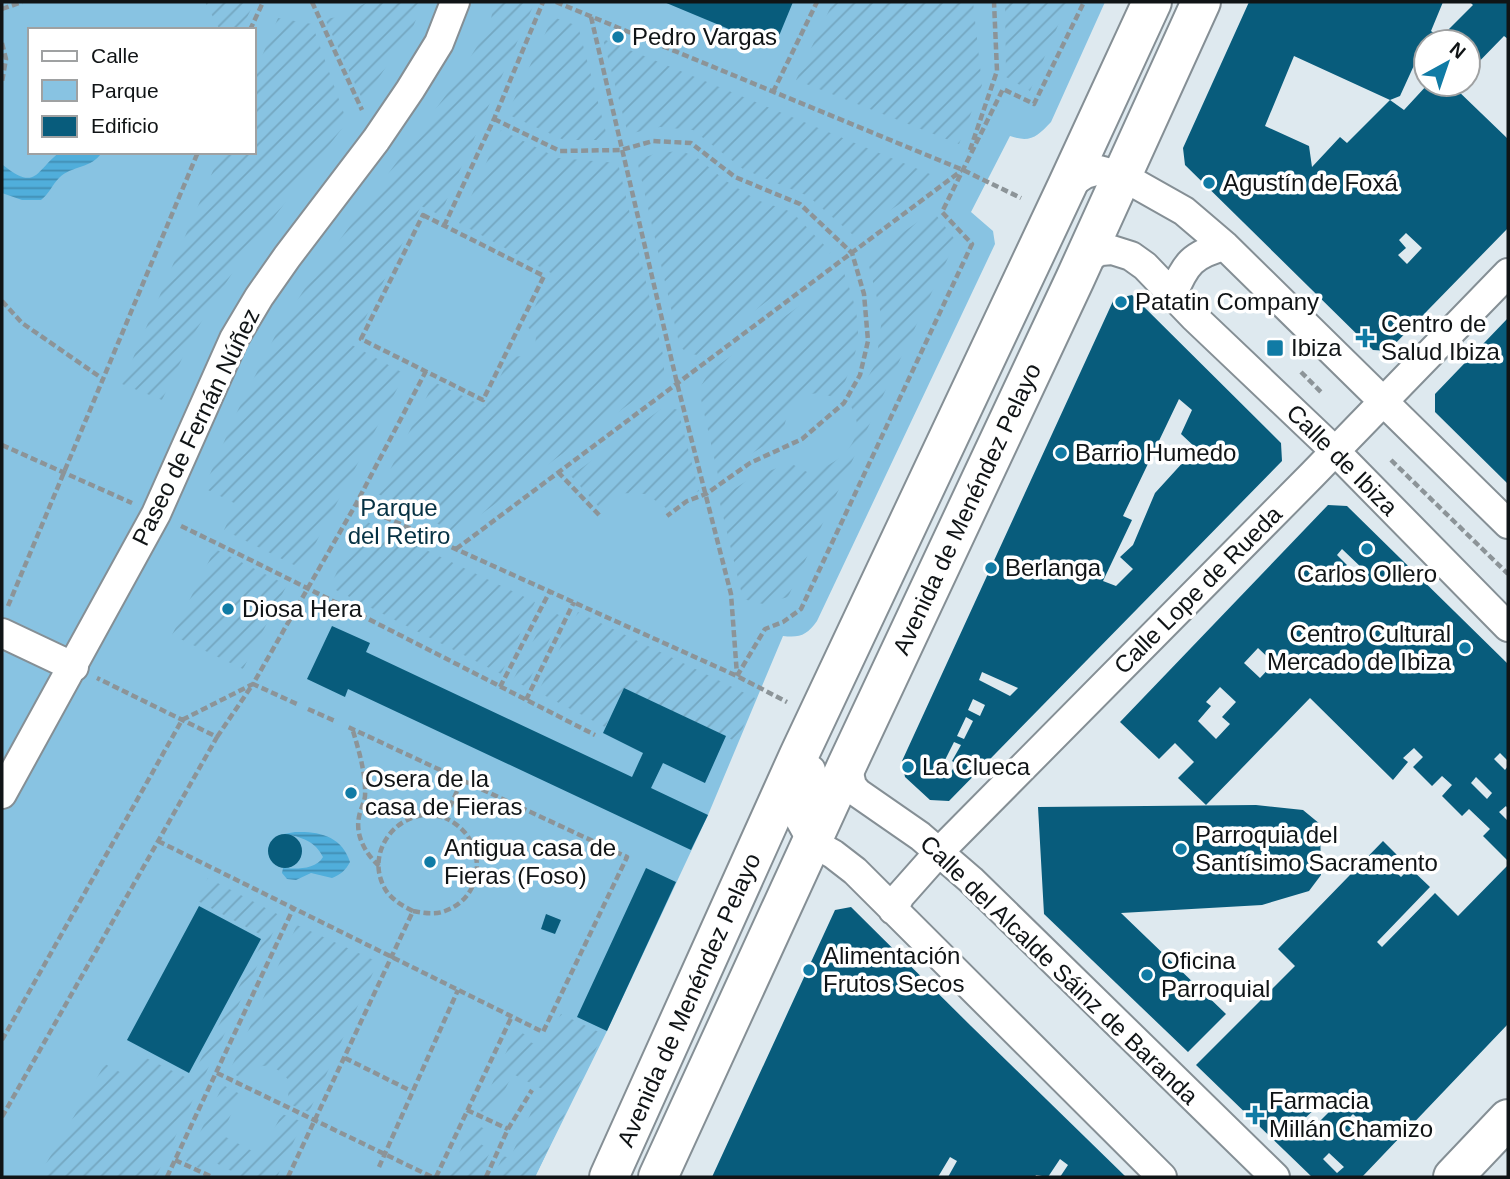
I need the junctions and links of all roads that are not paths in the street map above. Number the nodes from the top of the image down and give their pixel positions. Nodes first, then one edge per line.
1 (455, 2) edge
2 (1152, 2) edge
3 (1201, 2) edge
4 (1122, 176) junction
5 (1067, 187) junction
6 (1225, 246) junction
7 (1085, 258) junction
8 (1508, 273) edge
9 (1173, 294) junction
10 (1384, 402) junction
11 (1336, 452) junction
12 (1508, 524) edge
13 (4, 620) edge
14 (1508, 627) edge
15 (858, 633) junction
16 (74, 667) junction
17 (847, 765) junction
18 (2, 794) edge
19 (813, 843) junction
20 (939, 852) junction
21 (892, 910) junction
22 (1508, 1119) edge
23 (609, 1177) edge
24 (658, 1177) edge
25 (1162, 1177) edge
26 (1275, 1177) edge
27 (1453, 1177) edge

1 - 16 street, Paseo de Fernán Núñez
2 - 5 main road, Avenida de Menéndez Pelayo
3 - 4 main road, Avenida de Menéndez Pelayo
4 - 5 street
4 - 6 street
4 - 7 main road, Avenida de Menéndez Pelayo
5 - 15 main road, Avenida de Menéndez Pelayo
6 - 9 street
6 - 10 street
7 - 9 street, Calle de Ibiza
7 - 17 main road, Avenida de Menéndez Pelayo
8 - 10 street, Calle Lope de Rueda
9 - 11 street, Calle de Ibiza
10 - 11 street, Calle Lope de Rueda
10 - 12 street
11 - 14 street, Calle de Ibiza
11 - 20 street, Calle Lope de Rueda
13 - 16 street
15 - 19 street, Avenida de Menéndez Pelayo
15 - 23 main road, Avenida de Menéndez Pelayo
16 - 18 street, Paseo de Fernán Núñez
17 - 19 main road, Avenida de Menéndez Pelayo
17 - 20 street, Calle del Alcalde Sáinz de Baranda
19 - 21 street
19 - 24 main road, Avenida de Menéndez Pelayo
20 - 21 street, Calle Lope de Rueda
20 - 26 street, Calle del Alcalde Sáinz de Baranda
21 - 25 street
22 - 27 main road

